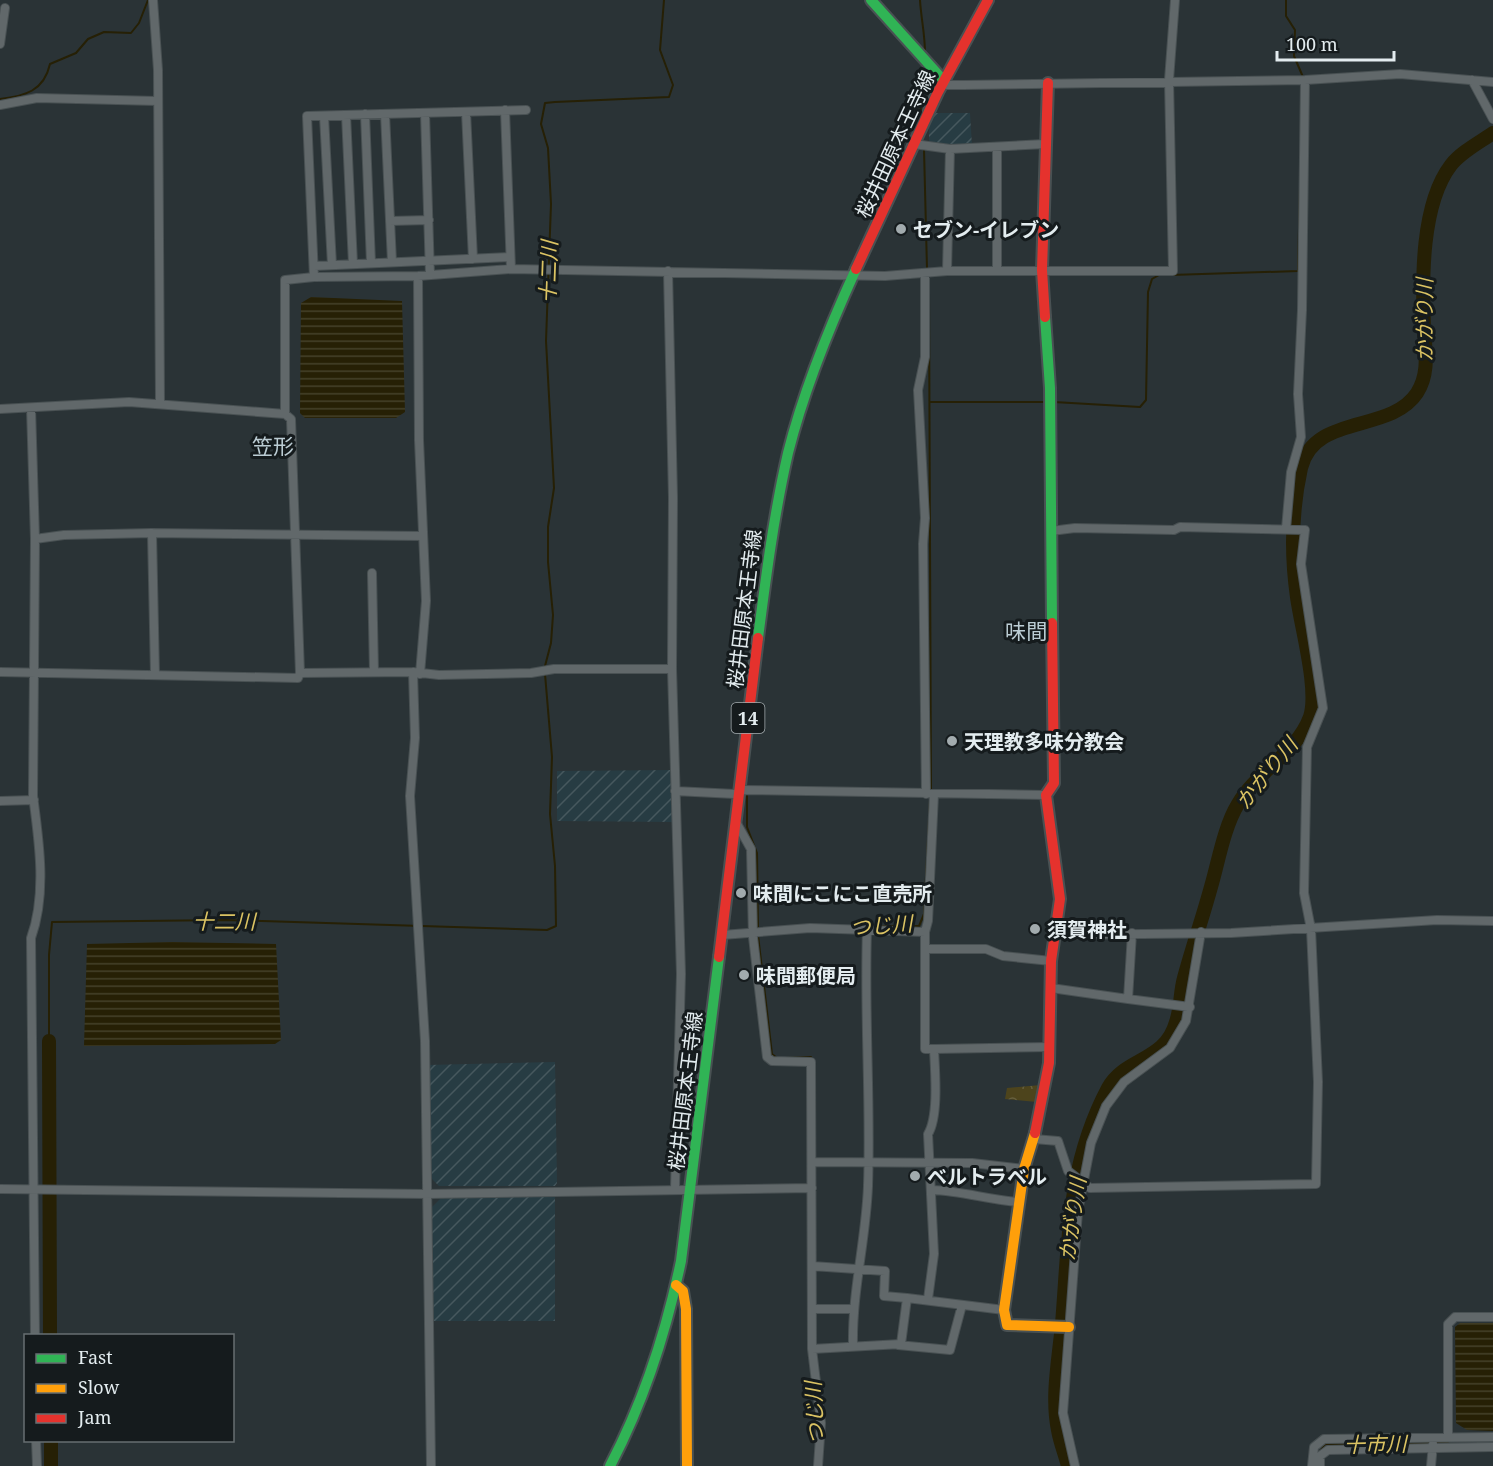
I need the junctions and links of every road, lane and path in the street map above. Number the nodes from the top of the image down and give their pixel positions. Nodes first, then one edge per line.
1 (153, 0) edge
2 (871, 0) edge
3 (988, 0) edge
4 (1175, 0) edge
5 (5, 8) dead end
6 (0, 44) edge
7 (1170, 80) junction
8 (1305, 80) junction
9 (1472, 80) junction
10 (944, 81) junction
11 (1493, 82) edge
12 (1048, 83) junction
13 (157, 101) junction
14 (0, 105) edge
15 (505, 110) junction
16 (526, 110) dead end
17 (425, 112) junction
18 (466, 112) junction
19 (364, 114) junction
20 (385, 114) junction
21 (346, 115) junction
22 (324, 116) junction
23 (1493, 119) edge
24 (1045, 144) junction
25 (921, 146) junction
26 (997, 147) junction
27 (950, 149) junction
28 (429, 220) junction
29 (390, 221) junction
30 (510, 257) junction
31 (473, 259) junction
32 (430, 260) junction
33 (392, 262) junction
34 (371, 263) junction
35 (353, 264) junction
36 (332, 265) junction
37 (314, 266) junction
38 (511, 269) junction
39 (1042, 270) junction
40 (668, 271) junction
41 (947, 271) junction
42 (997, 271) junction
43 (925, 273) junction
44 (430, 275) junction
45 (853, 275) junction
46 (418, 276) junction
47 (314, 277) junction
48 (160, 403) junction
49 (32, 408) junction
50 (0, 409) edge
51 (285, 414) junction
52 (1286, 529) junction
53 (1051, 531) junction
54 (152, 532) junction
55 (294, 534) junction
56 (422, 536) junction
57 (35, 539) junction
58 (372, 573) dead end
59 (672, 669) junction
60 (0, 672) edge
61 (374, 672) junction
62 (34, 673) junction
63 (300, 673) junction
64 (416, 673) junction
65 (155, 675) junction
66 (675, 791) junction
67 (739, 792) junction
68 (930, 794) junction
69 (1046, 795) junction
70 (34, 800) junction
71 (0, 801) edge
72 (736, 822) junction
73 (1493, 921) edge
74 (867, 930) junction
75 (1311, 930) junction
76 (925, 932) junction
77 (1201, 932) junction
78 (753, 933) junction
79 (1132, 933) junction
80 (722, 935) junction
81 (1056, 935) junction
82 (926, 949) junction
83 (1051, 961) junction
84 (1051, 988) junction
85 (1128, 999) junction
86 (1190, 1007) junction
87 (1050, 1047) junction
88 (934, 1049) junction
89 (1034, 1139) junction
90 (869, 1161) junction
91 (813, 1162) junction
92 (929, 1163) junction
93 (1024, 1169) junction
94 (1083, 1184) junction
95 (33, 1188) junction
96 (812, 1188) junction
97 (0, 1189) edge
98 (675, 1189) junction
99 (691, 1189) junction
100 (932, 1190) junction
101 (427, 1194) junction
102 (1018, 1202) junction
103 (812, 1266) junction
104 (859, 1268) junction
105 (676, 1285) junction
106 (907, 1298) junction
107 (928, 1299) junction
108 (962, 1305) junction
109 (852, 1308) junction
110 (812, 1309) junction
111 (1004, 1310) junction
112 (1493, 1317) edge
113 (1069, 1327) junction
114 (35, 1334) edge
115 (854, 1345) junction
116 (895, 1345) junction
117 (812, 1349) junction
118 (1448, 1437) junction
119 (1493, 1437) edge
120 (36, 1442) edge
121 (1433, 1444) junction
122 (1493, 1447) edge
123 (37, 1466) edge
124 (431, 1466) edge
125 (610, 1466) edge
126 (687, 1466) edge
127 (818, 1466) edge
128 (1074, 1466) edge
129 (1312, 1466) edge
130 (1320, 1466) edge
131 (1431, 1466) edge

1 - 13 street
2 - 10 street
3 - 10 street, 桜井田原本王寺線 / 14
4 - 7 street
5 - 6 street
7 - 8 street
7 - 12 street
7 - 39 street
8 - 9 street
8 - 52 street
9 - 11 street
9 - 23 street
10 - 12 street
10 - 25 street, 桜井田原本王寺線 / 14
12 - 24 street
13 - 14 street
13 - 48 street
15 - 16 street
15 - 18 street
15 - 30 street
17 - 18 street
17 - 20 street
17 - 28 street
18 - 31 street
19 - 20 street
19 - 21 street
19 - 34 street
20 - 29 street
21 - 22 street
21 - 35 street
22 - 36 street
22 - 37 street
24 - 26 street
24 - 39 street
25 - 27 street
25 - 45 street, 桜井田原本王寺線 / 14
26 - 27 street
26 - 42 street
27 - 41 street
28 - 29 street
28 - 32 street
29 - 33 street
30 - 31 street
30 - 38 street
31 - 32 street
32 - 33 street
32 - 44 street
33 - 34 street
34 - 35 street
35 - 36 street
36 - 37 street
37 - 47 street
38 - 40 street
38 - 44 street
39 - 42 street
39 - 53 street
40 - 45 street
40 - 59 street
41 - 42 street
41 - 43 street
43 - 45 street
43 - 68 street
44 - 46 street
45 - 67 street, 桜井田原本王寺線 / 14
46 - 47 street
46 - 56 street
47 - 51 street
48 - 49 street
48 - 51 street
49 - 50 street
49 - 57 street
51 - 55 street
52 - 53 street
52 - 75 street
53 - 69 street
54 - 55 street
54 - 57 street
54 - 65 street
55 - 56 street
55 - 63 street
56 - 64 street
57 - 62 street
58 - 61 street
59 - 64 street
59 - 66 street
60 - 62 street
61 - 63 street
61 - 64 street
62 - 65 street
62 - 70 street
63 - 65 street
64 - 101 street
66 - 67 street
66 - 98 street
67 - 68 street
67 - 72 street, 桜井田原本王寺線 / 14
68 - 69 street
68 - 76 street
69 - 81 street
70 - 71 street
70 - 95 street
72 - 78 street
72 - 80 street, 桜井田原本王寺線 / 14
73 - 75 street
74 - 76 street
74 - 78 street
74 - 90 street
75 - 77 street
75 - 94 street
76 - 82 street
77 - 79 street
77 - 86 street
78 - 80 street
78 - 91 street
79 - 81 street
79 - 85 street
80 - 99 street, 桜井田原本王寺線 / 14
81 - 83 street
82 - 83 street
82 - 88 street
83 - 84 street
84 - 85 street
84 - 87 street
85 - 86 street
86 - 94 street
87 - 88 street
87 - 89 street
88 - 92 street
89 - 93 street
89 - 94 street
90 - 91 street
90 - 92 street
90 - 104 street
91 - 96 street
92 - 93 street
92 - 100 street
93 - 102 street
94 - 113 street
95 - 97 street
95 - 101 street
95 - 114 street
96 - 99 street
96 - 103 street
98 - 99 street
98 - 101 street
99 - 105 street, 桜井田原本王寺線 / 14
100 - 102 street
100 - 107 street
101 - 124 street
102 - 111 street
103 - 104 street
103 - 110 street
104 - 106 street
104 - 109 street
105 - 125 street, 桜井田原本王寺線 / 14
105 - 126 street
106 - 107 street
106 - 116 street
107 - 108 street
108 - 111 street
108 - 116 street
109 - 110 street
109 - 115 street
110 - 117 street
111 - 113 street
112 - 118 street
113 - 128 street
115 - 116 street
115 - 117 street
117 - 127 street
118 - 119 street
118 - 121 street
120 - 123 street
121 - 122 street
121 - 129 street
121 - 130 street
121 - 131 street

